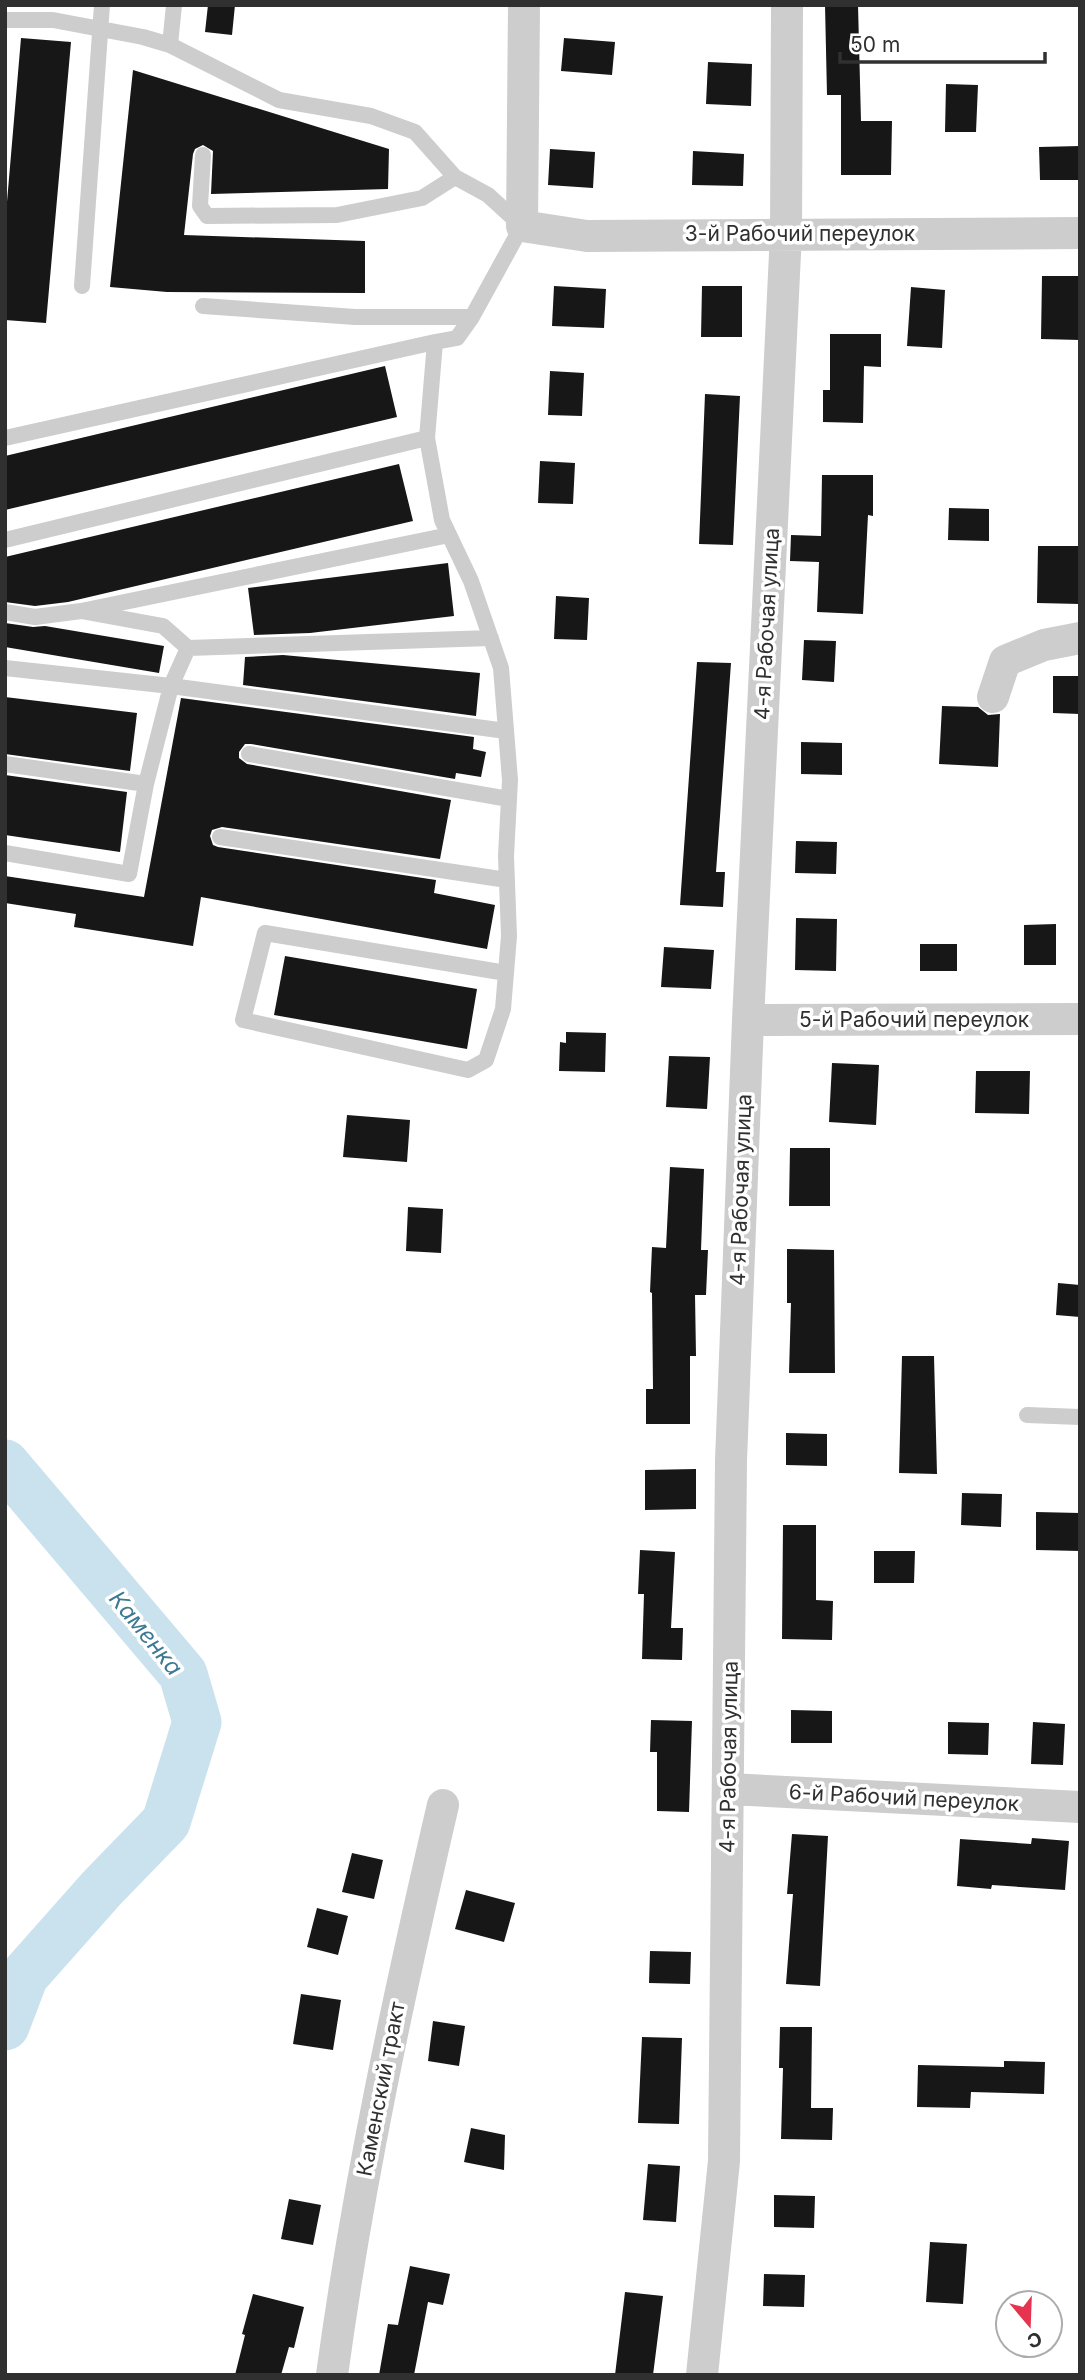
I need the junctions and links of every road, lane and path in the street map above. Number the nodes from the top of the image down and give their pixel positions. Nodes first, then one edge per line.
1 (102, 5) edge
2 (174, 5) edge
3 (524, 5) edge
4 (786, 5) edge
5 (5, 20) edge
6 (100, 29) junction
7 (170, 45) junction
8 (203, 155) dead end
9 (455, 177) junction
10 (522, 226) junction
11 (786, 233) junction
12 (1080, 233) edge
13 (82, 285) dead end
14 (203, 306) dead end
15 (472, 317) junction
16 (435, 342) junction
17 (5, 438) edge
18 (427, 438) junction
19 (449, 536) junction
20 (5, 540) edge
21 (81, 611) junction
22 (5, 612) edge
23 (491, 638) junction
24 (1080, 638) edge
25 (188, 648) junction
26 (5, 668) edge
27 (171, 686) junction
28 (993, 697) dead end
29 (506, 731) junction
30 (249, 754) dead end
31 (5, 764) edge
32 (146, 784) junction
33 (509, 799) junction
34 (220, 837) dead end
35 (5, 853) edge
36 (507, 880) junction
37 (506, 973) junction
38 (1080, 1019) edge
39 (748, 1020) junction
40 (1027, 1415) dead end
41 (1080, 1417) edge
42 (729, 1788) junction
43 (443, 1805) dead end
44 (1080, 1807) edge
45 (332, 2375) edge
46 (702, 2375) edge

1 - 6 lane
2 - 7 lane
3 - 10 street
4 - 11 street, 4-я Рабочая улица
5 - 6 lane
6 - 7 lane
6 - 13 lane
7 - 9 lane
8 - 9 lane
9 - 10 lane
10 - 11 street, 3-й Рабочий переулок
10 - 15 lane
11 - 12 street, 3-й Рабочий переулок
11 - 39 street, 4-я Рабочая улица
14 - 15 lane
15 - 16 lane
16 - 17 lane
16 - 18 lane
18 - 19 lane
18 - 20 lane
19 - 21 lane
19 - 23 lane
21 - 22 lane
21 - 25 lane
23 - 25 lane
23 - 29 lane
24 - 28 street
25 - 27 lane
26 - 27 lane
27 - 29 lane
27 - 32 lane
29 - 33 lane
30 - 33 lane
31 - 32 lane
32 - 35 lane
33 - 36 lane
34 - 36 lane
36 - 37 lane
37 - 37 lane
38 - 39 street, 5-й Рабочий переулок
39 - 42 street, 4-я Рабочая улица
40 - 41 lane
42 - 44 street, 6-й Рабочий переулок
42 - 46 street, 4-я Рабочая улица
43 - 45 street, Каменский тракт

